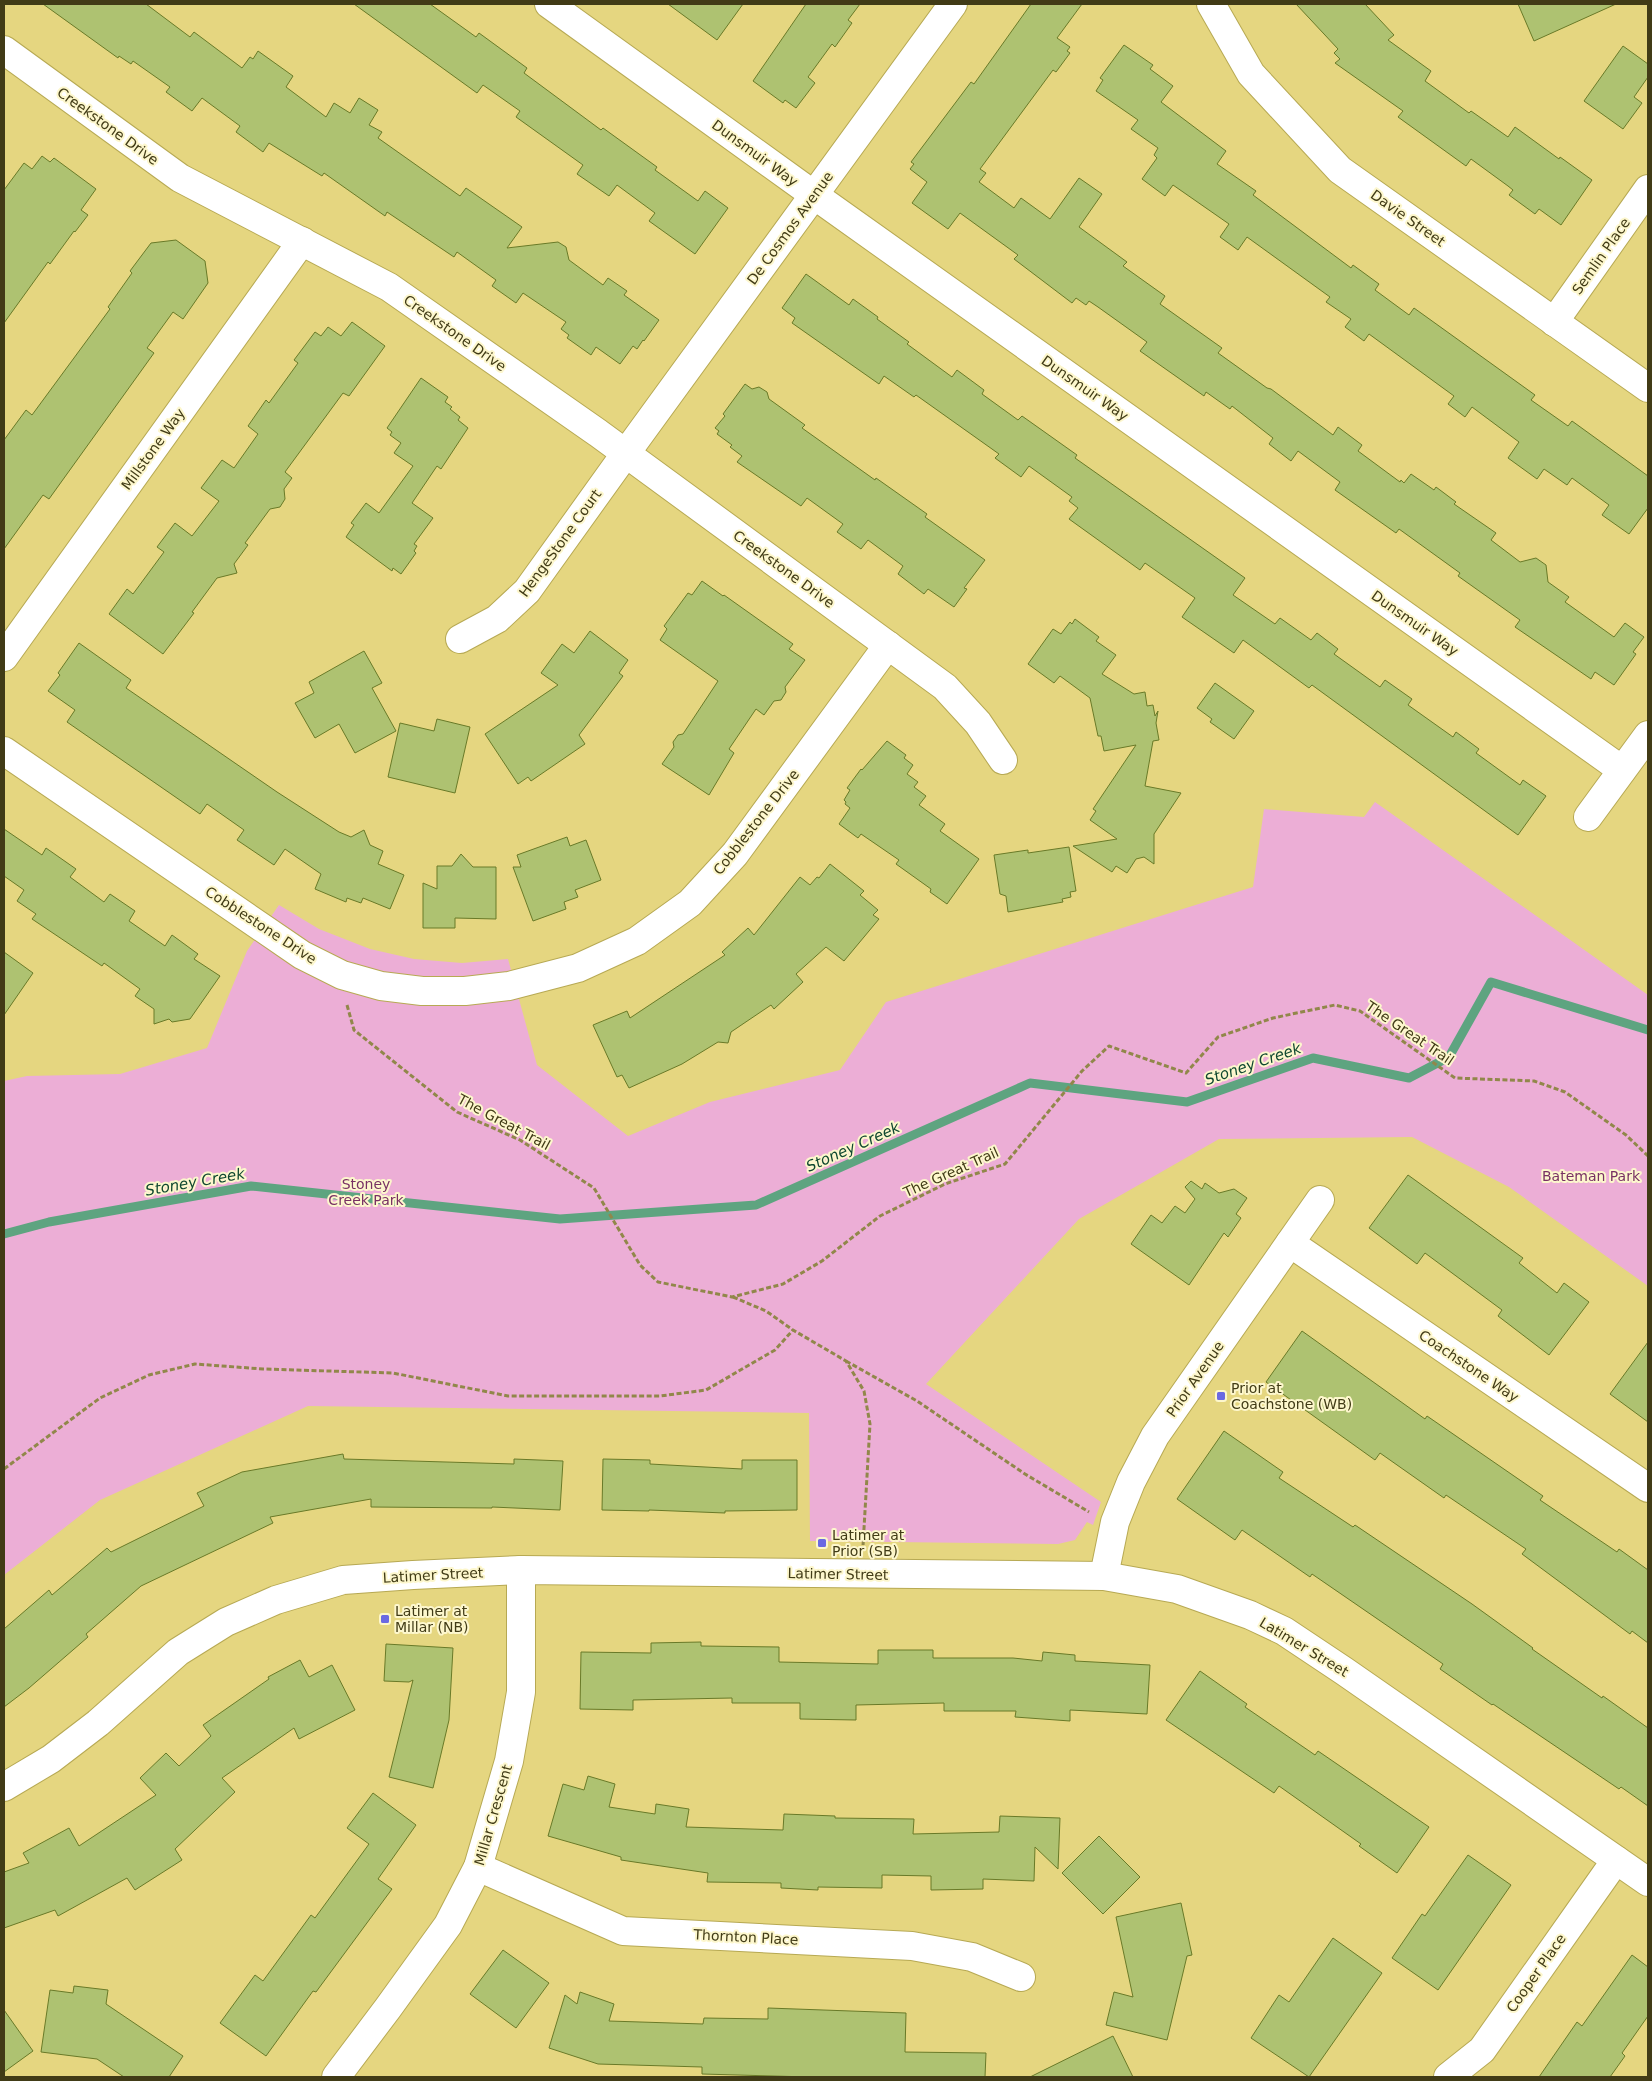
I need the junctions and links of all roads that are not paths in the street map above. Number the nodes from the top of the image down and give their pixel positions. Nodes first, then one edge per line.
1 (548, 4) edge
2 (953, 4) edge
3 (1212, 4) edge
4 (4, 50) edge
5 (1648, 189) edge
6 (814, 195) junction
7 (302, 242) junction
8 (1554, 322) junction
9 (1648, 388) edge
10 (626, 453) junction
11 (460, 639) dead end
12 (888, 645) junction
13 (4, 657) edge
14 (1648, 735) edge
15 (4, 751) edge
16 (1004, 760) dead end
17 (1622, 770) junction
18 (1588, 817) dead end
19 (1320, 1200) dead end
20 (1290, 1243) junction
21 (1648, 1488) edge
22 (522, 1570) junction
23 (1104, 1576) junction
24 (4, 1787) edge
25 (1616, 1860) junction
26 (478, 1867) junction
27 (1648, 1882) edge
28 (1021, 1977) dead end
29 (336, 2077) edge
30 (1448, 2077) edge

1 - 6 street, Dunsmuir Way
2 - 6 street, De Cosmos Avenue
3 - 8 street, Davie Street
4 - 7 street, Creekstone Drive
5 - 8 street, Semlin Place
6 - 10 street, De Cosmos Avenue
6 - 17 street, Dunsmuir Way
7 - 10 street, Creekstone Drive
7 - 13 street, Millstone Way
8 - 9 street, Davie Street
10 - 11 street, HengeStone Court
10 - 12 street, Creekstone Drive
12 - 15 street, Cobblestone Drive
12 - 16 street, Creekstone Drive
14 - 17 street
17 - 18 street
19 - 20 street, Prior Avenue
20 - 21 street, Coachstone Way
20 - 23 street, Prior Avenue
22 - 23 street, Latimer Street
22 - 24 street, Latimer Street
22 - 26 street, Millar Crescent
23 - 25 street, Latimer Street
25 - 27 street, Latimer Street
25 - 30 street, Cooper Place
26 - 28 street, Thornton Place
26 - 29 street, Millar Crescent

